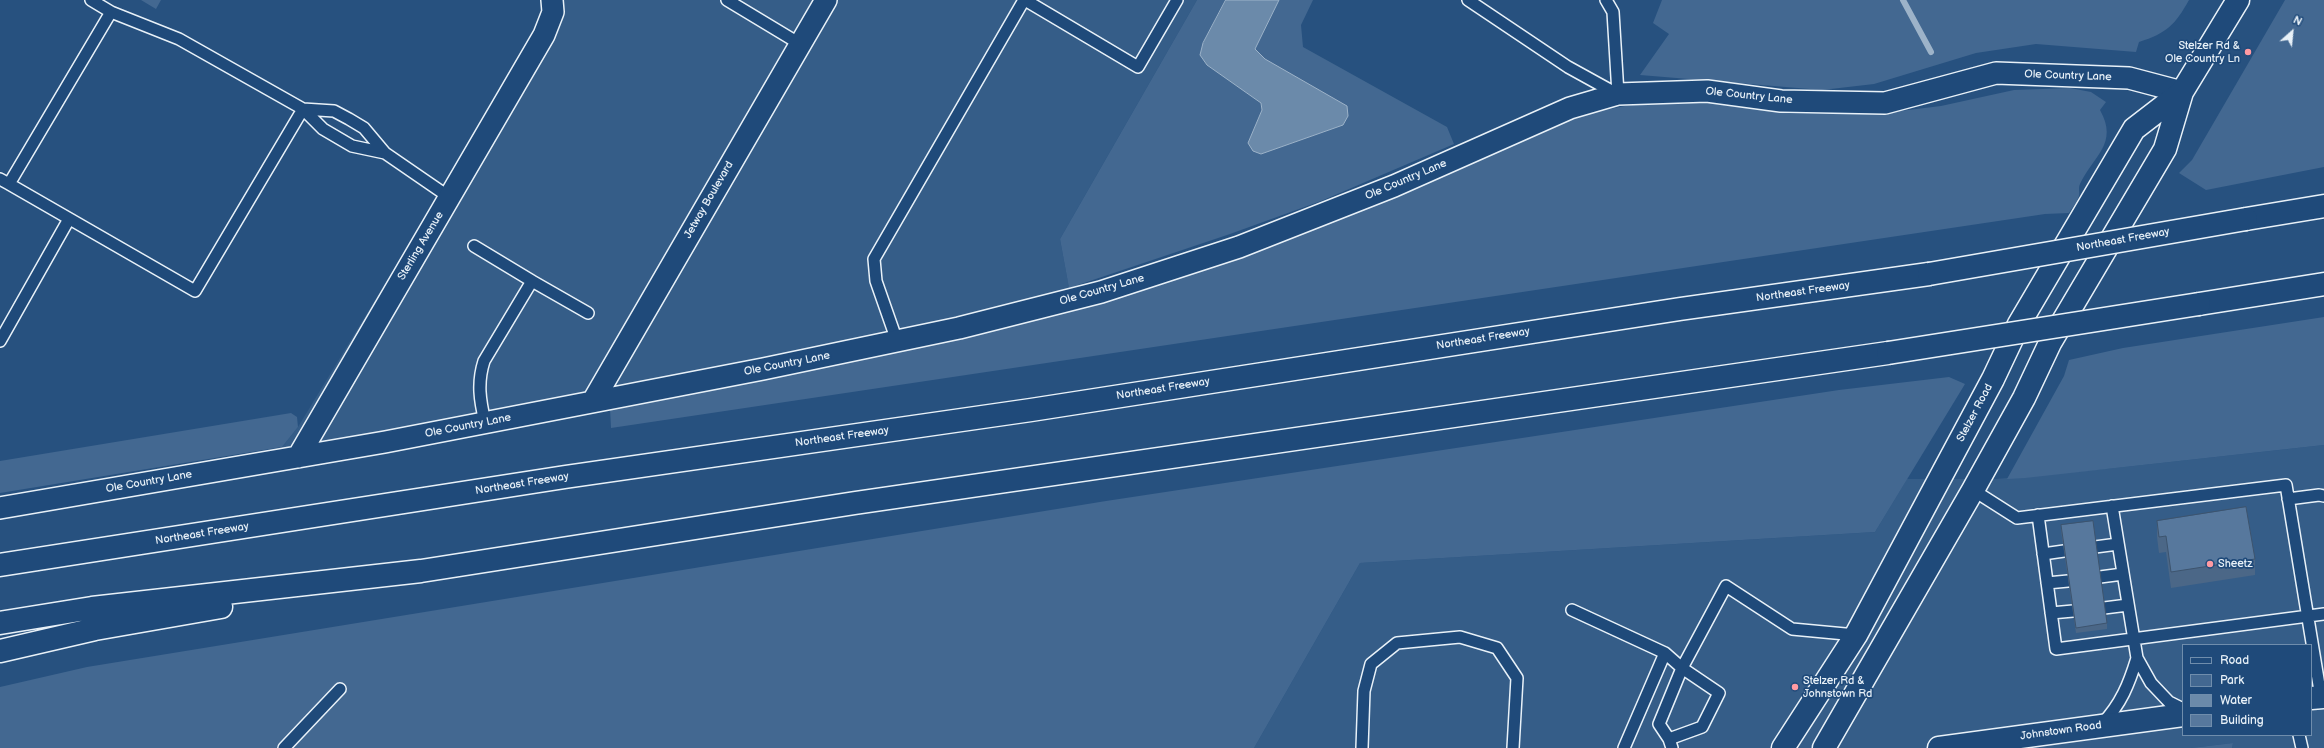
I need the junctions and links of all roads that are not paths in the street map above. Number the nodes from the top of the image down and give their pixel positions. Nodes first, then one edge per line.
1 (91, 0) edge
2 (552, 0) edge
3 (727, 0) edge
4 (826, 0) edge
5 (1024, 0) edge
6 (1177, 0) edge
7 (1468, 0) edge
8 (1606, 0) edge
9 (2238, 0) edge
10 (111, 12) junction
11 (800, 44) junction
12 (2182, 92) junction
13 (1618, 94) junction
14 (303, 109) junction
15 (385, 153) junction
16 (5, 182) edge
17 (450, 197) junction
18 (2324, 206) edge
19 (69, 219) junction
20 (474, 246) dead end
21 (532, 281) junction
22 (2324, 284) edge
23 (588, 313) dead end
24 (0, 341) edge
25 (897, 341) junction
26 (593, 401) junction
27 (484, 422) junction
28 (298, 457) junction
29 (1973, 490) junction
30 (2324, 496) edge
31 (2288, 499) junction
32 (2112, 506) junction
33 (0, 508) edge
34 (2038, 515) junction
35 (2118, 544) junction
36 (2095, 547) edge
37 (2064, 552) edge
38 (2043, 554) junction
39 (0, 565) edge
40 (421, 571) junction
41 (2123, 574) junction
42 (2100, 577) edge
43 (2068, 581) edge
44 (2047, 583) junction
45 (2128, 605) junction
46 (2104, 608) edge
47 (1572, 610) dead end
48 (2073, 611) edge
49 (2051, 613) junction
50 (2324, 614) edge
51 (2308, 617) junction
52 (0, 623) edge
53 (1856, 635) junction
54 (2134, 639) junction
55 (2312, 644) edge
56 (2312, 646) edge
57 (0, 651) edge
58 (1666, 653) junction
59 (2137, 658) junction
60 (1682, 668) junction
61 (340, 689) dead end
62 (2319, 697) edge
63 (2182, 708) edge
64 (2182, 715) edge
65 (2101, 725) junction
66 (2299, 736) edge
67 (1670, 743) edge
68 (284, 748) edge
69 (1362, 748) edge
70 (1513, 748) edge
71 (1624, 748) edge
72 (1783, 748) edge
73 (1824, 748) edge
74 (1939, 748) edge
75 (2302, 748) edge

1 - 10 lane
2 - 17 street, Sterling Avenue
3 - 11 lane
4 - 11 street, Jetway Boulevard
5 - 6 lane
5 - 25 lane
7 - 13 lane
8 - 13 lane
9 - 12 main road, Stelzer Road
10 - 14 lane
10 - 16 lane
11 - 26 street, Jetway Boulevard
12 - 13 street, Ole Country Lane
12 - 29 main road, Stelzer Road
12 - 53 main road, Stelzer Road
13 - 25 street, Ole Country Lane
14 - 15 lane
14 - 15 lane
14 - 19 lane
15 - 17 lane
16 - 19 lane
17 - 28 street, Sterling Avenue
18 - 39 main road, Northeast Freeway, bridge
19 - 24 lane
20 - 21 lane
21 - 23 lane
21 - 27 lane
22 - 40 main road, bridge
25 - 26 street, Ole Country Lane
26 - 27 street, Ole Country Lane
27 - 28 street, Ole Country Lane
28 - 33 street, Ole Country Lane
29 - 34 lane
29 - 73 main road, Stelzer Road
30 - 31 lane
31 - 32 lane
31 - 51 lane
32 - 34 lane
32 - 35 lane
34 - 38 lane
35 - 36 lane
35 - 41 lane
37 - 38 lane
38 - 44 lane
40 - 52 main road
40 - 57 main road
41 - 42 lane
41 - 45 lane
43 - 44 lane
44 - 49 lane
45 - 46 lane
45 - 54 lane
47 - 58 lane
48 - 49 lane
49 - 54 lane
50 - 51 lane
51 - 54 lane
51 - 55 lane
53 - 60 lane
53 - 72 main road, Stelzer Road
54 - 59 lane
56 - 62 lane
58 - 60 lane
58 - 71 lane
59 - 63 lane
59 - 65 lane
60 - 67 lane
60 - 67 lane
61 - 68 lane
64 - 65 main road, Johnstown Road
65 - 74 main road, Johnstown Road
66 - 75 lane
69 - 70 lane

